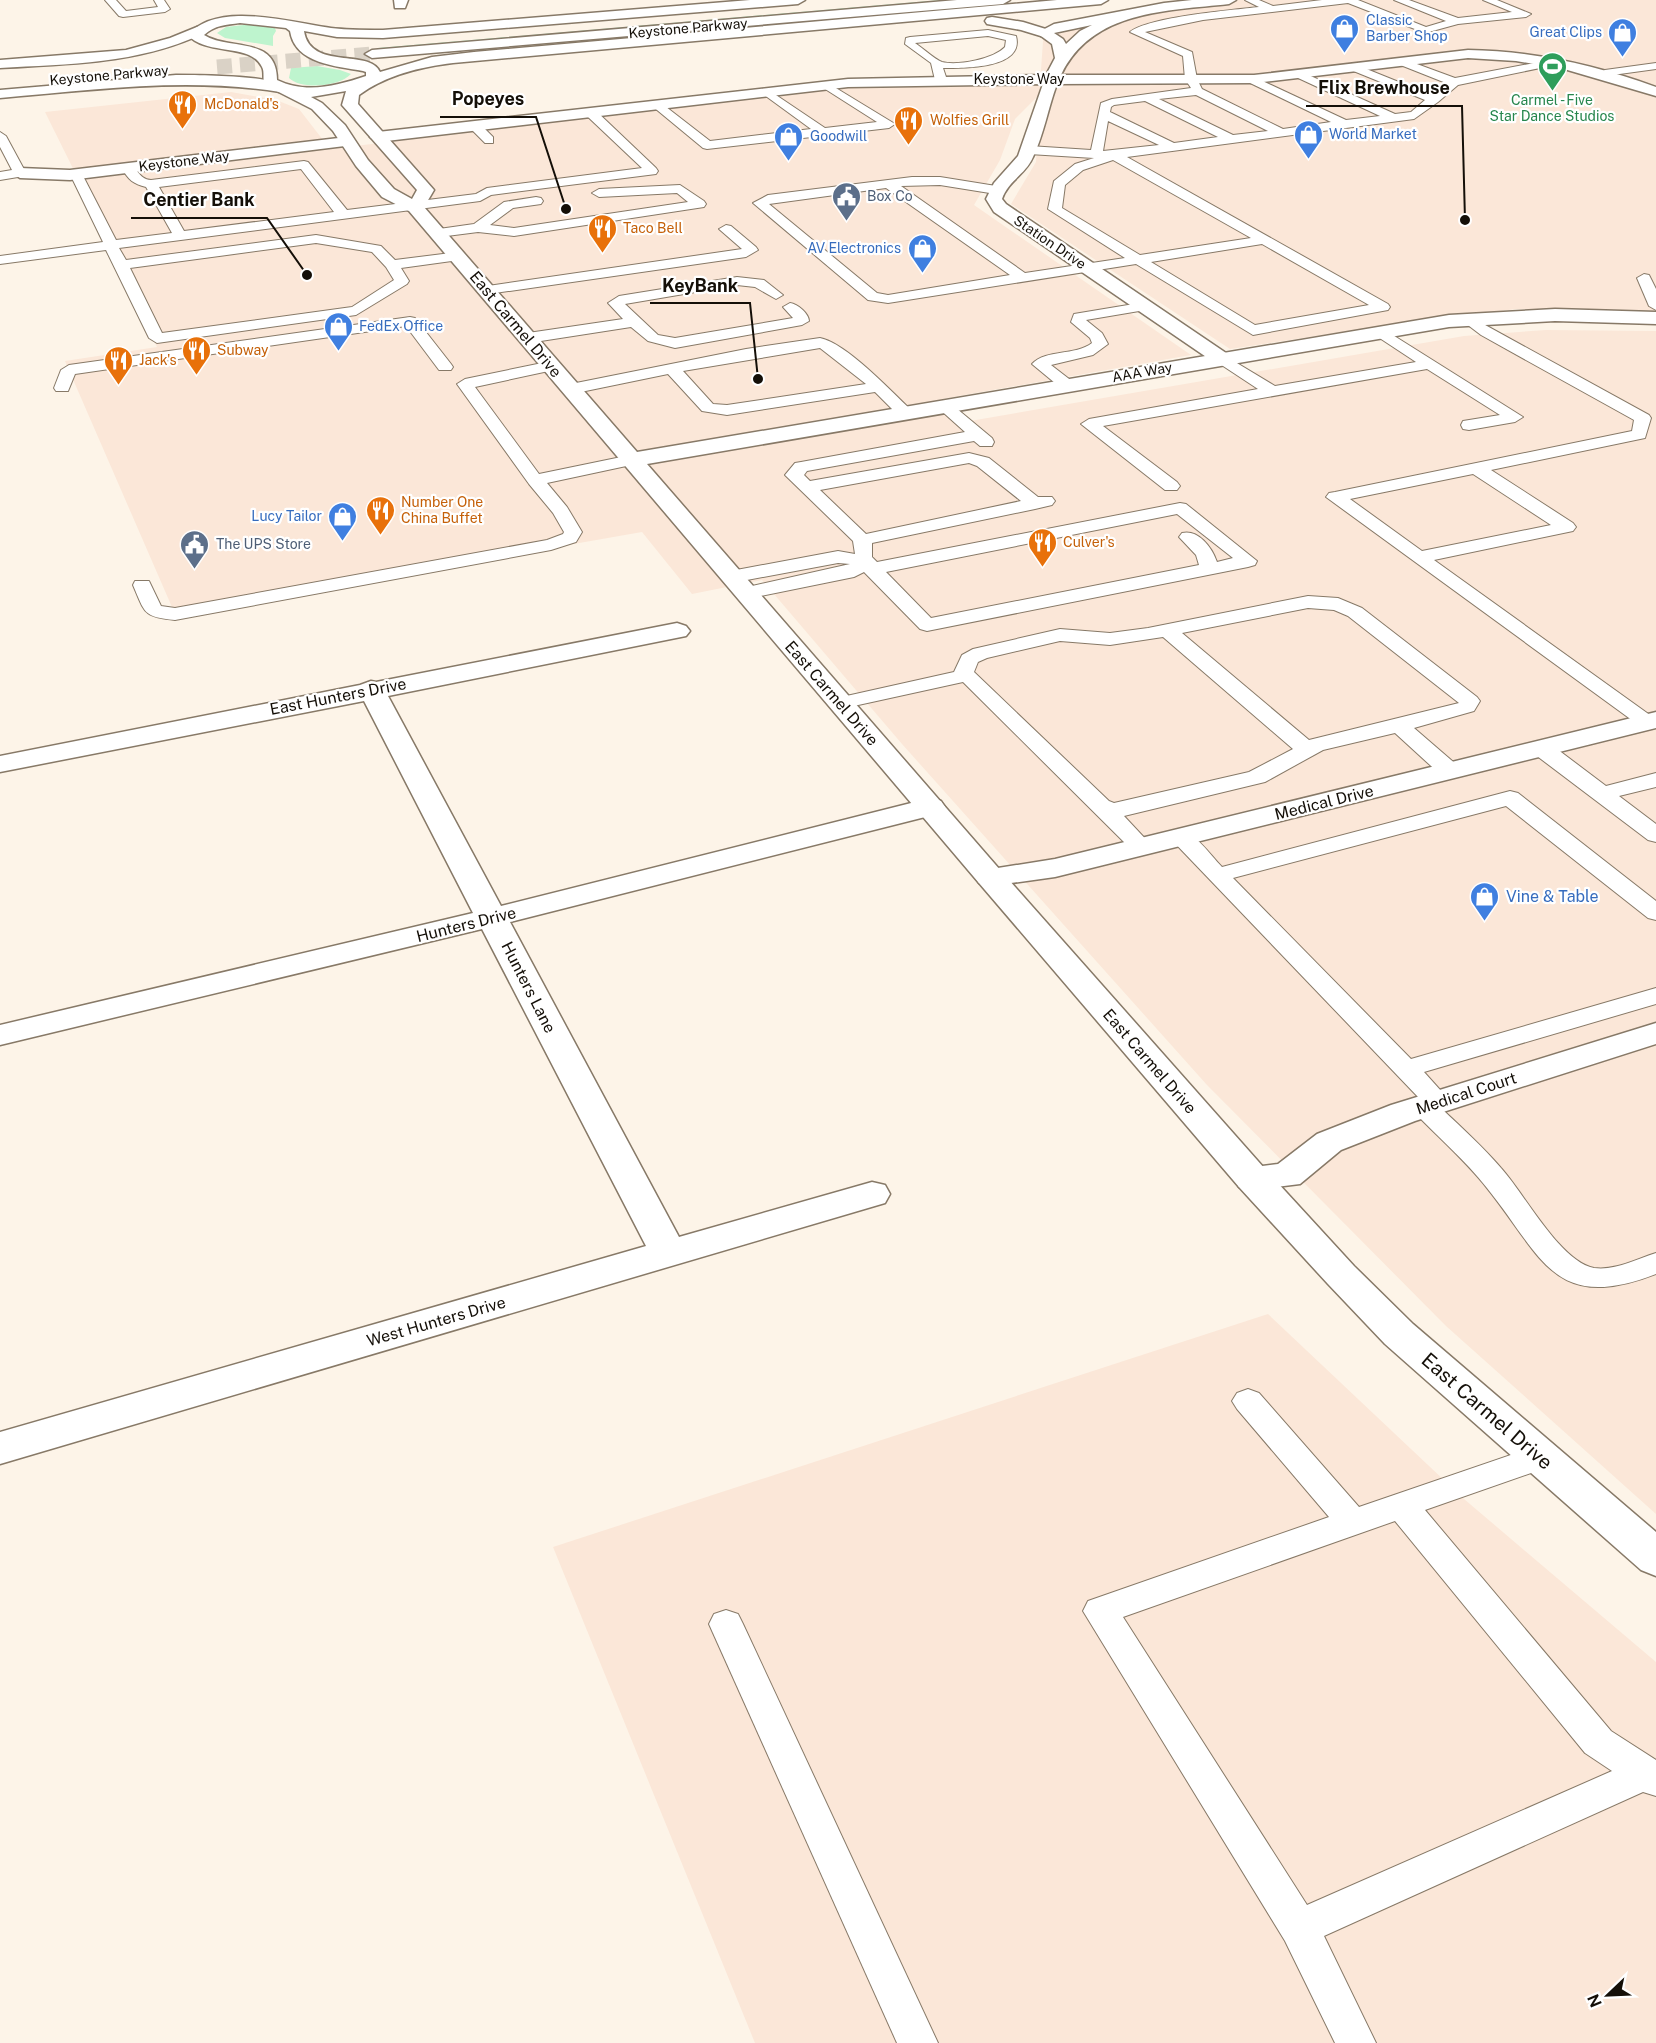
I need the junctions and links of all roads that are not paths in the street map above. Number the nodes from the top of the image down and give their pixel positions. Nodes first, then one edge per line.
1 (110, 0) edge
2 (159, 0) edge
3 (798, 0) edge
4 (899, 0) edge
5 (1003, 0) edge
6 (1101, 0) edge
7 (1229, 0) edge
8 (1250, 0) edge
9 (1348, 0) edge
10 (1399, 0) edge
11 (1488, 0) edge
12 (265, 7) dead end
13 (234, 9) dead end
14 (1272, 9) junction
15 (1127, 15) junction
16 (1457, 21) junction
17 (286, 22) junction
18 (837, 24) junction
19 (210, 25) junction
20 (196, 31) junction
21 (1044, 33) junction
22 (355, 46) tunnel mouth
23 (372, 54) tunnel mouth
24 (1062, 57) junction
25 (1448, 57) junction
26 (167, 60) dead end
27 (211, 60) tunnel mouth
28 (1402, 62) junction
29 (1550, 63) junction
30 (0, 64) edge
31 (1656, 66) edge
32 (1356, 68) junction
33 (939, 72) junction
34 (1605, 73) junction
35 (0, 74) edge
36 (1494, 74) junction
37 (1300, 75) junction
38 (372, 79) junction
39 (1053, 79) junction
40 (1250, 79) junction
41 (1454, 82) junction
42 (0, 84) edge
43 (826, 85) junction
44 (1195, 85) junction
45 (284, 89) junction
46 (767, 92) junction
47 (1656, 92) edge
48 (0, 94) edge
49 (1147, 98) junction
50 (1434, 100) junction
51 (657, 105) junction
52 (591, 113) junction
53 (1104, 114) junction
54 (1394, 118) junction
55 (1346, 125) junction
56 (475, 126) junction
57 (820, 130) junction
58 (1282, 133) junction
59 (0, 136) edge
60 (378, 137) junction
61 (489, 140) dead end
62 (1233, 140) junction
63 (347, 142) junction
64 (1173, 147) junction
65 (1029, 150) junction
66 (1096, 154) junction
67 (1114, 155) junction
68 (128, 168) junction
69 (20, 173) junction
70 (76, 174) junction
71 (0, 176) edge
72 (151, 183) junction
73 (889, 184) junction
74 (996, 190) junction
75 (590, 194) dead end
76 (555, 199) dead end
77 (415, 207) junction
78 (339, 211) junction
79 (478, 228) junction
80 (726, 229) dead end
81 (177, 231) junction
82 (438, 233) junction
83 (1263, 240) junction
84 (111, 245) junction
85 (459, 256) junction
86 (0, 260) edge
87 (1138, 260) junction
88 (122, 265) junction
89 (392, 265) junction
90 (1088, 267) junction
91 (1023, 278) junction
92 (1644, 278) dead end
93 (488, 290) junction
94 (776, 295) dead end
95 (1146, 306) junction
96 (1656, 306) edge
97 (790, 307) dead end
98 (1656, 318) edge
99 (1467, 319) junction
100 (634, 322) junction
101 (1380, 332) junction
102 (528, 338) junction
103 (1222, 359) junction
104 (1430, 364) junction
105 (552, 366) junction
106 (445, 367) dead end
107 (673, 370) junction
108 (875, 384) junction
109 (1067, 385) junction
110 (62, 388) dead end
111 (571, 389) junction
112 (1272, 391) junction
113 (944, 406) junction
114 (905, 413) junction
115 (1469, 425) dead end
116 (977, 435) junction
117 (631, 460) junction
118 (1476, 468) junction
119 (535, 480) junction
120 (1171, 486) dead end
121 (807, 487) junction
122 (1035, 504) junction
123 (1153, 528) dead end
124 (1188, 537) dead end
125 (862, 540) junction
126 (972, 549) junction
127 (1419, 557) junction
128 (869, 565) junction
129 (1210, 569) junction
130 (142, 585) dead end
131 (738, 585) junction
132 (1167, 630) junction
133 (677, 631) dead end
134 (962, 676) junction
135 (371, 689) junction
136 (840, 703) junction
137 (1652, 721) edge
138 (1399, 726) junction
139 (1541, 748) junction
140 (1306, 749) junction
141 (0, 764) edge
142 (1450, 771) junction
143 (1656, 780) edge
144 (1602, 794) junction
145 (1101, 806) junction
146 (931, 807) junction
147 (1654, 832) edge
148 (1180, 837) junction
149 (1142, 847) junction
150 (1217, 875) junction
151 (990, 877) junction
152 (1656, 913) edge
153 (494, 917) junction
154 (1656, 996) edge
155 (1656, 1033) edge
156 (0, 1035) edge
157 (1406, 1069) junction
158 (1431, 1104) junction
159 (1252, 1178) junction
160 (872, 1194) dead end
161 (669, 1254) junction
162 (1656, 1263) edge
163 (1248, 1401) dead end
164 (0, 1448) edge
165 (1540, 1457) junction
166 (1401, 1506) junction
167 (1353, 1523) junction
168 (1656, 1557) edge
169 (726, 1624) dead end
170 (1651, 1777) edge
171 (1299, 1928) junction
172 (918, 2043) edge
173 (1356, 2043) edge

1 - 2 lane
3 - 17 main road
4 - 22 main road, Keystone Parkway
5 - 23 main road, Keystone Parkway
6 - 18 main road
7 - 15 main road
8 - 14 lane
9 - 14 lane
9 - 16 lane
10 - 16 lane
11 - 16 lane
12 - 17 main road
13 - 19 main road
14 - 44 lane
15 - 21 main road
15 - 24 main road
17 - 19 main road
17 - 38 main road
18 - 21 main road
18 - 38 main road
19 - 20 main road
20 - 30 main road
20 - 45 main road
21 - 24 main road
24 - 39 main road
25 - 28 main road, Keystone Way
25 - 29 main road, Keystone Way
25 - 36 lane
26 - 35 main road, Keystone Parkway
27 - 42 main road, Keystone Parkway
28 - 32 main road, Keystone Way
28 - 41 lane
29 - 34 main road, Keystone Way
29 - 36 lane
31 - 34 lane
32 - 37 main road, Keystone Way
32 - 50 lane
33 - 33 lane
33 - 39 main road, Keystone Way
33 - 43 main road, Keystone Way
34 - 47 main road, Keystone Way
36 - 41 lane
37 - 40 main road, Keystone Way
37 - 54 lane
38 - 45 main road
38 - 60 main road
39 - 44 main road, Keystone Way
39 - 65 main road
40 - 44 main road, Keystone Way
40 - 55 lane
41 - 50 lane
43 - 46 main road, Keystone Way
43 - 57 lane
44 - 49 lane
44 - 58 lane
45 - 48 main road
45 - 63 main road, East Carmel Drive
46 - 51 main road, Keystone Way
46 - 57 lane
49 - 53 lane
49 - 62 lane
50 - 54 lane
51 - 52 main road, Keystone Way
51 - 57 lane
52 - 56 main road, Keystone Way
52 - 77 lane
53 - 64 lane
53 - 66 lane
54 - 55 lane
55 - 58 lane
56 - 60 main road, Keystone Way
56 - 61 lane
58 - 62 lane
59 - 69 lane
60 - 77 main road
62 - 64 lane
63 - 68 main road, Keystone Way
63 - 77 main road, East Carmel Drive
64 - 67 lane
65 - 66 lane
65 - 74 main road
66 - 67 lane
67 - 83 lane
67 - 87 lane
68 - 70 main road, Keystone Way
68 - 72 lane
69 - 70 main road, Keystone Way
69 - 71 lane
70 - 84 lane
72 - 78 lane
72 - 81 lane
73 - 74 lane
73 - 91 lane
73 - 91 lane
74 - 90 main road, Station Drive
75 - 79 lane
76 - 79 lane
77 - 78 lane
77 - 82 main road, East Carmel Drive
78 - 81 lane
79 - 82 lane
80 - 93 lane
81 - 84 lane
82 - 85 main road, East Carmel Drive
83 - 87 lane
83 - 87 lane
84 - 86 lane
84 - 88 lane
85 - 89 lane
85 - 93 main road, East Carmel Drive
87 - 90 lane
88 - 89 lane
88 - 89 lane
90 - 91 lane
90 - 95 main road, Station Drive
92 - 96 lane
93 - 102 main road, East Carmel Drive
94 - 100 lane
95 - 103 main road, Station Drive
95 - 109 lane
97 - 100 lane
98 - 99 main road, AAA Way
99 - 101 main road, AAA Way
99 - 118 lane
100 - 102 lane
101 - 103 main road, AAA Way
101 - 104 lane
102 - 105 main road, East Carmel Drive
103 - 109 main road, AAA Way
103 - 112 lane
104 - 112 lane
104 - 115 lane
105 - 111 main road, East Carmel Drive
105 - 119 lane
106 - 110 lane
107 - 108 lane
107 - 108 lane
107 - 111 lane
108 - 114 lane
109 - 113 main road, AAA Way
111 - 117 main road, East Carmel Drive
112 - 120 lane
113 - 114 main road, AAA Way
113 - 116 lane
114 - 117 main road, AAA Way
116 - 121 lane
116 - 122 lane
117 - 119 lane
117 - 131 main road, East Carmel Drive
118 - 127 lane
118 - 127 lane
119 - 130 lane
121 - 122 lane
121 - 125 lane
122 - 125 lane
123 - 126 lane
124 - 129 lane
125 - 128 lane
126 - 128 lane
126 - 129 lane
127 - 137 lane
128 - 129 lane
128 - 131 lane
131 - 136 main road, East Carmel Drive
132 - 134 lane
132 - 138 lane
132 - 140 lane
133 - 135 main road, East Hunters Drive
134 - 136 lane
134 - 145 lane
135 - 141 main road, East Hunters Drive
135 - 153 main road, Hunters Lane
136 - 146 main road, East Carmel Drive
137 - 139 main road, Medical Drive
138 - 140 lane
138 - 142 lane
139 - 142 main road, Medical Drive
139 - 144 lane
140 - 145 lane
142 - 148 main road, Medical Drive
143 - 144 lane
144 - 147 lane
145 - 149 lane
146 - 151 main road, East Carmel Drive
146 - 153 main road, Hunters Drive
148 - 149 main road, Medical Drive
148 - 150 lane
149 - 151 main road, Medical Drive
150 - 152 lane
150 - 157 lane
151 - 159 main road, East Carmel Drive
153 - 156 main road, Hunters Drive
153 - 161 main road, Hunters Lane
154 - 157 lane
155 - 158 main road, Medical Court
157 - 158 lane
158 - 159 main road, Medical Court
158 - 162 lane
159 - 165 main road, East Carmel Drive
160 - 161 main road, West Hunters Drive
161 - 164 main road, West Hunters Drive
163 - 167 lane
165 - 166 lane
165 - 168 main road, East Carmel Drive
166 - 167 lane
166 - 170 lane
167 - 171 lane
169 - 172 lane
170 - 171 lane
171 - 173 lane

